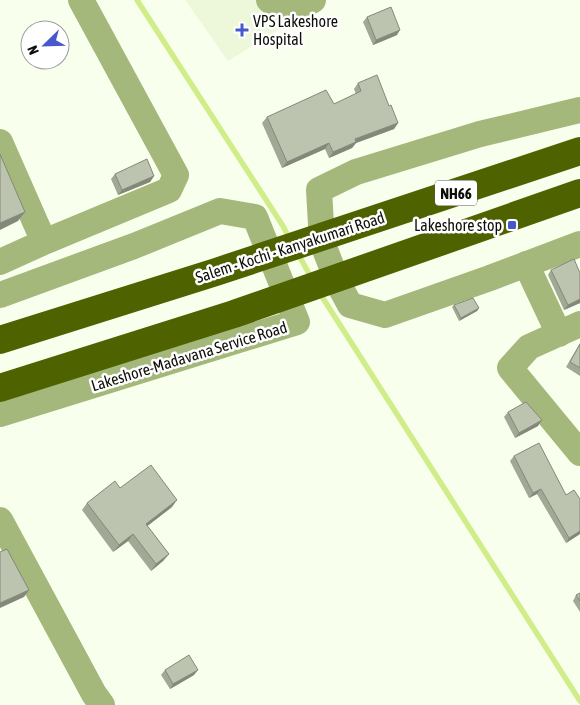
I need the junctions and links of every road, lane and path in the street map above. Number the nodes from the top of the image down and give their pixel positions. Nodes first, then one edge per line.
1 (81, 0) edge
2 (269, 0) edge
3 (313, 0) edge
4 (580, 110) edge
5 (0, 142) edge
6 (580, 151) edge
7 (580, 193) edge
8 (44, 242) junction
9 (578, 250) edge
10 (0, 262) edge
11 (526, 264) junction
12 (0, 296) edge
13 (569, 329) edge
14 (0, 340) edge
15 (0, 388) edge
16 (0, 414) edge
17 (580, 453) edge
18 (0, 520) edge
19 (102, 705) edge

1 - 8 street
2 - 3 street
4 - 11 street
5 - 8 street
6 - 14 highway, Salem - Kochi - Kanyakumari Road / NH66
7 - 15 highway, NH66
8 - 10 street
9 - 11 street
11 - 13 street
12 - 16 street, Lakeshore-Madavana Service Road
13 - 17 street
18 - 19 street

